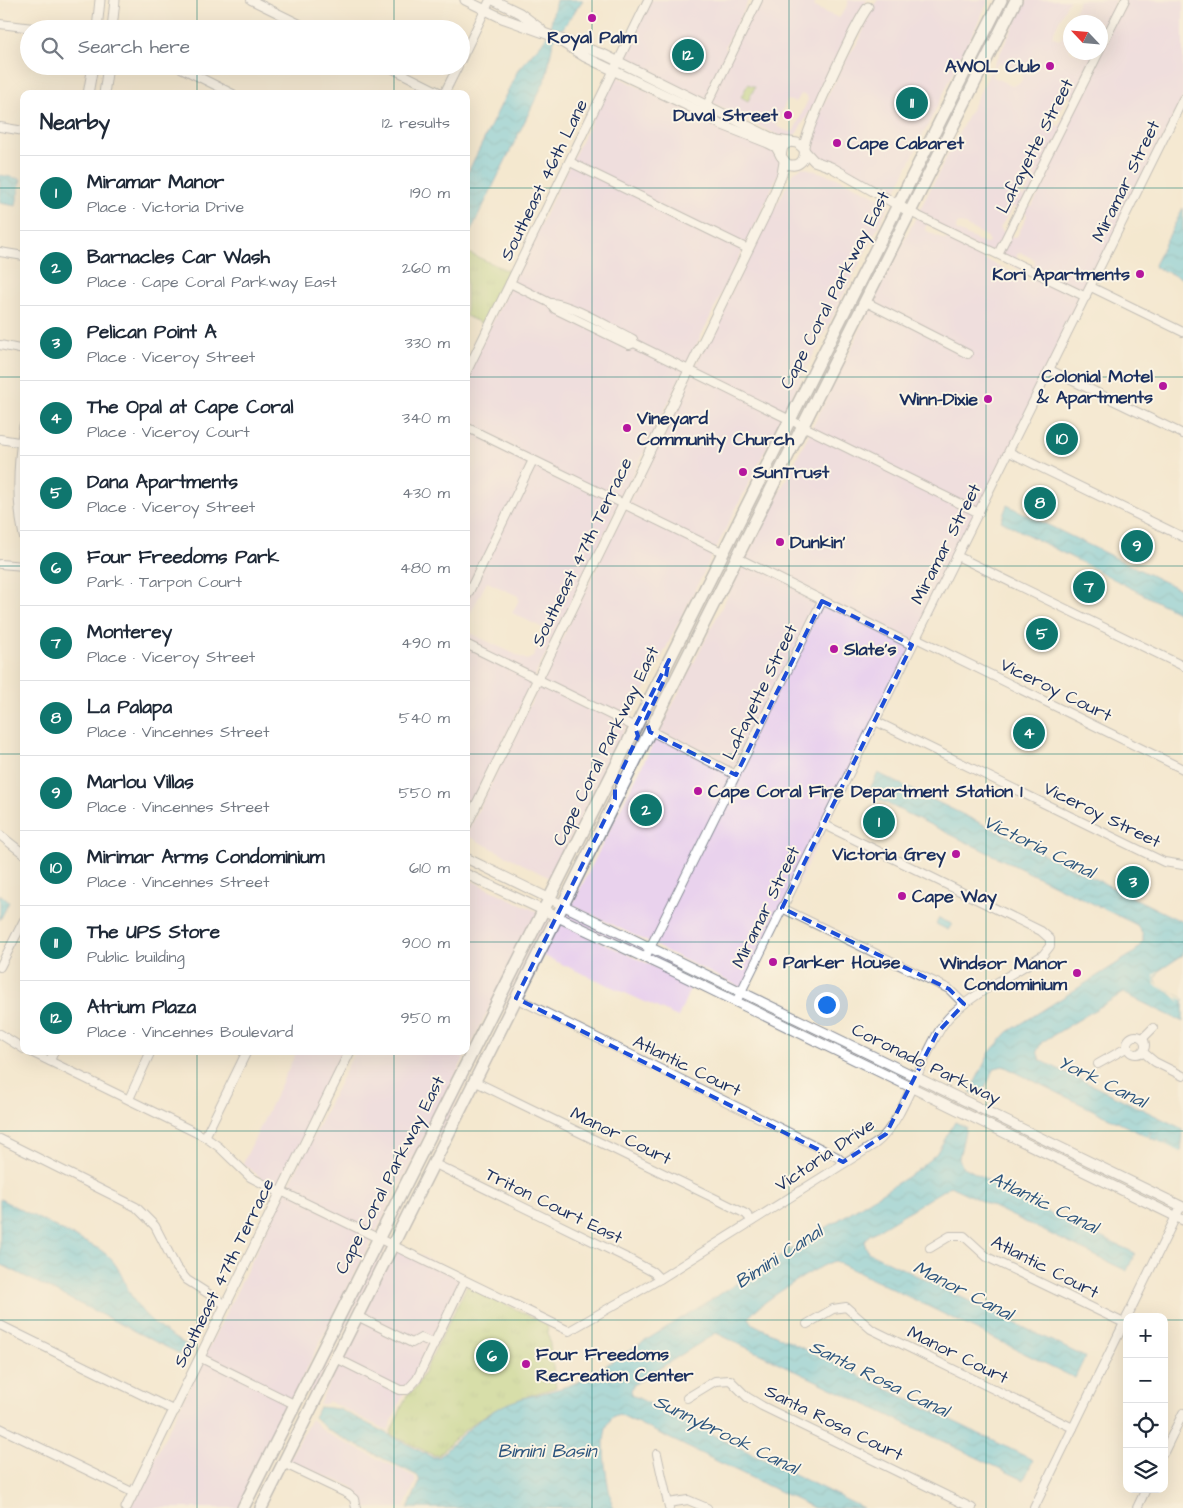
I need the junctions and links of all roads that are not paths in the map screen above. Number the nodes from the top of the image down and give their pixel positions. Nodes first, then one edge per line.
1 (100, 0) edge
2 (115, 0) edge
3 (251, 0) edge
4 (465, 0) edge
5 (492, 0) edge
6 (648, 0) edge
7 (758, 0) edge
8 (1001, 0) edge
9 (1016, 0) edge
10 (1125, 0) edge
11 (871, 2) edge
12 (485, 10) junction
13 (98, 20) edge
14 (113, 20) edge
15 (292, 20) edge
16 (0, 24) edge
17 (20, 26) edge
18 (545, 32) junction
19 (1108, 35) edge
20 (558, 39) junction
21 (470, 41) edge
22 (1095, 60) edge
23 (618, 62) junction
24 (614, 71) junction
25 (91, 75) edge
26 (107, 75) edge
27 (195, 75) edge
28 (405, 75) edge
29 (454, 75) edge
30 (89, 90) edge
31 (105, 90) edge
32 (225, 90) edge
33 (436, 90) edge
34 (446, 90) edge
35 (822, 99) junction
36 (1183, 99) edge
37 (705, 109) junction
38 (0, 127) edge
39 (20, 130) edge
40 (791, 142) junction
41 (804, 149) junction
42 (782, 159) junction
43 (570, 162) junction
44 (797, 165) junction
45 (843, 176) junction
46 (898, 204) junction
47 (766, 211) junction
48 (910, 212) junction
49 (748, 249) junction
50 (0, 252) edge
51 (998, 254) junction
52 (20, 255) edge
53 (510, 283) junction
54 (1090, 288) junction
55 (1086, 297) junction
56 (866, 302) junction
57 (1183, 332) edge
58 (0, 345) edge
59 (20, 349) edge
60 (968, 354) dead end
61 (470, 366) edge
62 (688, 370) junction
63 (1050, 370) junction
64 (789, 420) junction
65 (802, 426) junction
66 (470, 429) edge
67 (1183, 434) edge
68 (0, 439) edge
69 (20, 443) edge
70 (1009, 452) junction
71 (533, 460) junction
72 (20, 480) edge
73 (755, 487) junction
74 (624, 504) junction
75 (20, 506) edge
76 (979, 513) junction
77 (1183, 537) edge
78 (722, 552) junction
79 (957, 556) junction
80 (736, 557) junction
81 (0, 564) edge
82 (20, 566) edge
83 (470, 590) edge
84 (822, 601) junction
85 (704, 622) junction
86 (914, 642) junction
87 (470, 646) edge
88 (669, 660) junction
89 (1183, 666) edge
90 (538, 679) junction
91 (875, 721) junction
92 (636, 727) junction
93 (650, 730) junction
94 (1183, 768) edge
95 (736, 775) junction
96 (615, 799) junction
97 (470, 818) edge
98 (824, 824) junction
99 (0, 835) edge
100 (20, 851) edge
101 (470, 860) edge
102 (1183, 866) edge
103 (470, 876) edge
104 (550, 898) junction
105 (563, 904) junction
106 (782, 908) junction
107 (543, 911) junction
108 (556, 917) junction
109 (20, 928) edge
110 (651, 946) junction
111 (645, 958) junction
112 (0, 967) edge
113 (741, 991) junction
114 (516, 998) junction
115 (736, 1002) junction
116 (964, 1004) junction
117 (1153, 1028) dead end
118 (0, 1034) edge
119 (1143, 1038) junction
120 (20, 1046) edge
121 (1128, 1047) junction
122 (1143, 1052) junction
123 (37, 1055) edge
124 (52, 1055) edge
125 (149, 1055) edge
126 (245, 1055) edge
127 (348, 1055) edge
128 (50, 1061) junction
129 (1098, 1064) dead end
130 (1183, 1076) edge
131 (916, 1077) junction
132 (474, 1081) junction
133 (911, 1087) junction
134 (129, 1099) junction
135 (205, 1137) junction
136 (0, 1139) edge
137 (1055, 1144) junction
138 (1050, 1155) junction
139 (843, 1162) junction
140 (433, 1163) junction
141 (281, 1192) junction
142 (1182, 1207) edge
143 (1180, 1219) edge
144 (752, 1220) junction
145 (378, 1239) junction
146 (392, 1246) junction
147 (930, 1248) dead end
148 (660, 1279) junction
149 (464, 1281) junction
150 (226, 1305) junction
151 (1129, 1313) edge
152 (357, 1316) junction
153 (1123, 1318) edge
154 (807, 1324) dead end
155 (0, 1325) edge
156 (1123, 1325) edge
157 (434, 1344) junction
158 (200, 1358) junction
159 (336, 1358) junction
160 (308, 1378) junction
161 (687, 1398) dead end
162 (294, 1404) junction
163 (174, 1410) junction
164 (1183, 1413) edge
165 (0, 1428) edge
166 (1073, 1428) junction
167 (1166, 1448) edge
168 (657, 1454) dead end
169 (283, 1463) junction
170 (134, 1493) junction
171 (1144, 1493) edge
172 (668, 1506) edge
173 (356, 1507) edge
174 (126, 1508) edge
175 (243, 1508) edge
176 (261, 1508) edge
177 (707, 1508) edge
178 (972, 1508) edge
179 (1034, 1508) edge
180 (1137, 1508) edge

1 - 13 street
2 - 14 street
3 - 15 street
4 - 12 street
5 - 12 street
5 - 18 street
6 - 23 street, Southeast 46th Lane
7 - 37 street
8 - 46 main road, Cape Coral Parkway East
9 - 48 main road, Cape Coral Parkway East
10 - 19 street, Lafayette Street
11 - 35 street
12 - 18 street
12 - 21 street
16 - 17 street
18 - 20 street
20 - 23 street
20 - 24 street
22 - 51 street, Lafayette Street
23 - 24 street, Southeast 46th Lane
23 - 37 street
24 - 37 street
24 - 43 street, Southeast 46th Lane
25 - 30 street
26 - 31 street
27 - 32 street
28 - 33 street
29 - 34 street
35 - 40 street
35 - 41 street
36 - 54 street, Miramar Street
37 - 40 street
37 - 42 street
38 - 39 street
40 - 41 street
40 - 42 street
41 - 44 street
41 - 45 street
42 - 44 street
42 - 47 street, Southeast 47th Terrace
43 - 49 street
43 - 53 street, Southeast 46th Lane
44 - 45 street
44 - 47 street, Southeast 47th Terrace
45 - 46 street
46 - 48 street
46 - 64 main road, Cape Coral Parkway East
47 - 49 street, Southeast 47th Terrace
48 - 51 street
48 - 56 main road, Cape Coral Parkway East
49 - 62 street, Southeast 47th Terrace
50 - 52 street
51 - 55 street
53 - 61 street, Southeast 46th Lane
53 - 62 street
54 - 55 street, Miramar Street
54 - 57 street
55 - 63 street, Miramar Street
56 - 60 street
56 - 65 main road, Cape Coral Parkway East
58 - 59 street
62 - 64 street
62 - 74 street, Southeast 47th Terrace
63 - 67 street
63 - 70 street, Miramar Street
64 - 65 street
64 - 73 main road, Cape Coral Parkway East
65 - 76 street
65 - 80 main road, Cape Coral Parkway East
66 - 71 street
68 - 69 street
70 - 76 street, Miramar Street
70 - 77 street
71 - 74 street
71 - 83 street
72 - 75 street
73 - 78 main road, Cape Coral Parkway East
73 - 80 main road
74 - 78 street
74 - 90 street, Southeast 47th Terrace
76 - 79 street, Miramar Street
78 - 85 main road
78 - 88 main road, Cape Coral Parkway East
79 - 86 street, Miramar Street
79 - 89 street
80 - 84 street, Viceroy Court
80 - 85 main road, Cape Coral Parkway East
81 - 82 street
84 - 86 street, Viceroy Court
84 - 95 street, Lafayette Street
85 - 93 main road, Cape Coral Parkway East
86 - 91 street, Miramar Street
86 - 94 street, Viceroy Court
87 - 90 street
88 - 92 main road, Cape Coral Parkway East
88 - 93 main road
90 - 92 street
90 - 97 street, Southeast 47th Terrace
91 - 98 street, Miramar Street
91 - 102 street, Viceroy Street
92 - 96 main road
92 - 104 main road, Cape Coral Parkway East
93 - 95 street
93 - 96 main road, Cape Coral Parkway East
95 - 110 street, Lafayette Street
96 - 105 main road, Cape Coral Parkway East
98 - 106 street, Miramar Street
98 - 116 street, Victoria Drive
99 - 100 street
101 - 104 street, Coronado Parkway
103 - 107 street, Coronado Parkway
104 - 105 street, Coronado Parkway
104 - 107 main road, Cape Coral Parkway East
105 - 108 main road, Cape Coral Parkway East
105 - 110 street, Coronado Parkway
106 - 113 street, Miramar Street
106 - 116 street
107 - 108 street, Coronado Parkway
107 - 145 main road, Cape Coral Parkway East
108 - 111 street, Coronado Parkway
108 - 114 main road, Cape Coral Parkway East
109 - 112 street
110 - 111 street, Lafayette Street
110 - 113 street, Coronado Parkway
111 - 115 street, Coronado Parkway
113 - 115 street, Miramar Street
113 - 131 street, Coronado Parkway
114 - 132 main road, Cape Coral Parkway East
114 - 139 street, Atlantic Court
115 - 133 street, Coronado Parkway
116 - 131 street, Victoria Drive
117 - 119 street
118 - 120 street
119 - 121 street
119 - 122 street
121 - 122 street
121 - 129 street
122 - 130 street
123 - 128 street
124 - 128 street
125 - 134 street
126 - 135 street
127 - 141 street, Southeast 47th Terrace
128 - 134 street
131 - 133 street, Victoria Drive
131 - 137 street, Coronado Parkway
132 - 140 main road, Cape Coral Parkway East
132 - 144 street, Manor Court
133 - 138 street, Coronado Parkway
133 - 139 street, Victoria Drive
134 - 135 street
135 - 141 street
136 - 150 street
137 - 138 street
137 - 142 street, Coronado Parkway
138 - 143 street, Coronado Parkway
139 - 144 street, Victoria Drive
140 - 146 main road, Cape Coral Parkway East
140 - 148 street, Triton Court East
141 - 145 street
141 - 150 street, Southeast 47th Terrace
142 - 143 street
143 - 151 street
144 - 148 street, Victoria Drive
145 - 146 street
145 - 160 main road, Cape Coral Parkway East
146 - 149 street
146 - 152 main road, Cape Coral Parkway East
147 - 153 street, Atlantic Court
148 - 149 street, Victoria Drive
149 - 157 street
150 - 158 street, Southeast 47th Terrace
152 - 157 street
152 - 159 main road, Cape Coral Parkway East
154 - 166 street, Manor Court
155 - 163 street
156 - 166 street
157 - 159 street
158 - 162 street
158 - 163 street, Southeast 47th Terrace
159 - 169 main road, Cape Coral Parkway East
160 - 162 main road, Cape Coral Parkway East
160 - 169 main road
161 - 178 street, Santa Rosa Court
162 - 175 main road, Cape Coral Parkway East
163 - 170 street, Southeast 47th Terrace
164 - 167 street
165 - 170 street
166 - 179 street
168 - 172 street
169 - 173 street
169 - 176 main road, Cape Coral Parkway East
170 - 174 street, Southeast 47th Terrace
171 - 180 street
172 - 177 street

